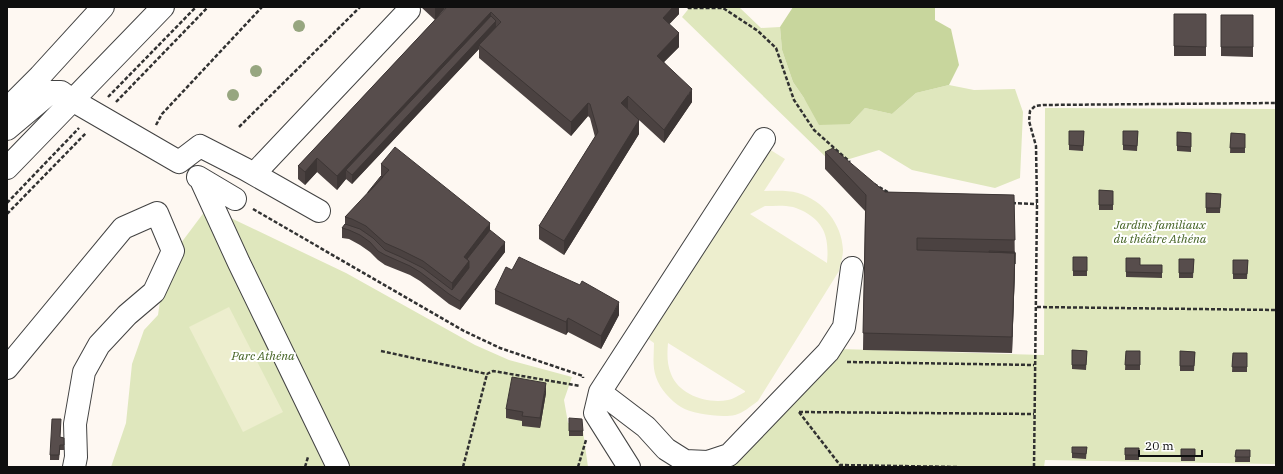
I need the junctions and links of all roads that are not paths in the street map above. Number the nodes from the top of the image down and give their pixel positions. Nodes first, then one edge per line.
1 (103, 7) edge
2 (162, 7) edge
3 (409, 10) dead end
4 (72, 100) junction
5 (7, 109) edge
6 (7, 129) edge
7 (764, 139) dead end
8 (179, 162) junction
9 (7, 168) edge
10 (254, 174) junction
11 (201, 180) junction
12 (235, 199) road end
13 (319, 211) dead end
14 (852, 268) dead end
15 (7, 368) edge
16 (592, 387) junction
17 (80, 398) junction
18 (74, 467) edge
19 (87, 467) edge
20 (338, 467) edge
21 (629, 467) edge

1 - 5 street
2 - 4 street
3 - 10 street
4 - 6 street
4 - 8 street
4 - 9 street
7 - 16 street
8 - 10 street
8 - 11 street
10 - 13 street
11 - 12 street
11 - 20 street
14 - 16 street
15 - 17 street
16 - 21 street
17 - 18 street
17 - 19 street

